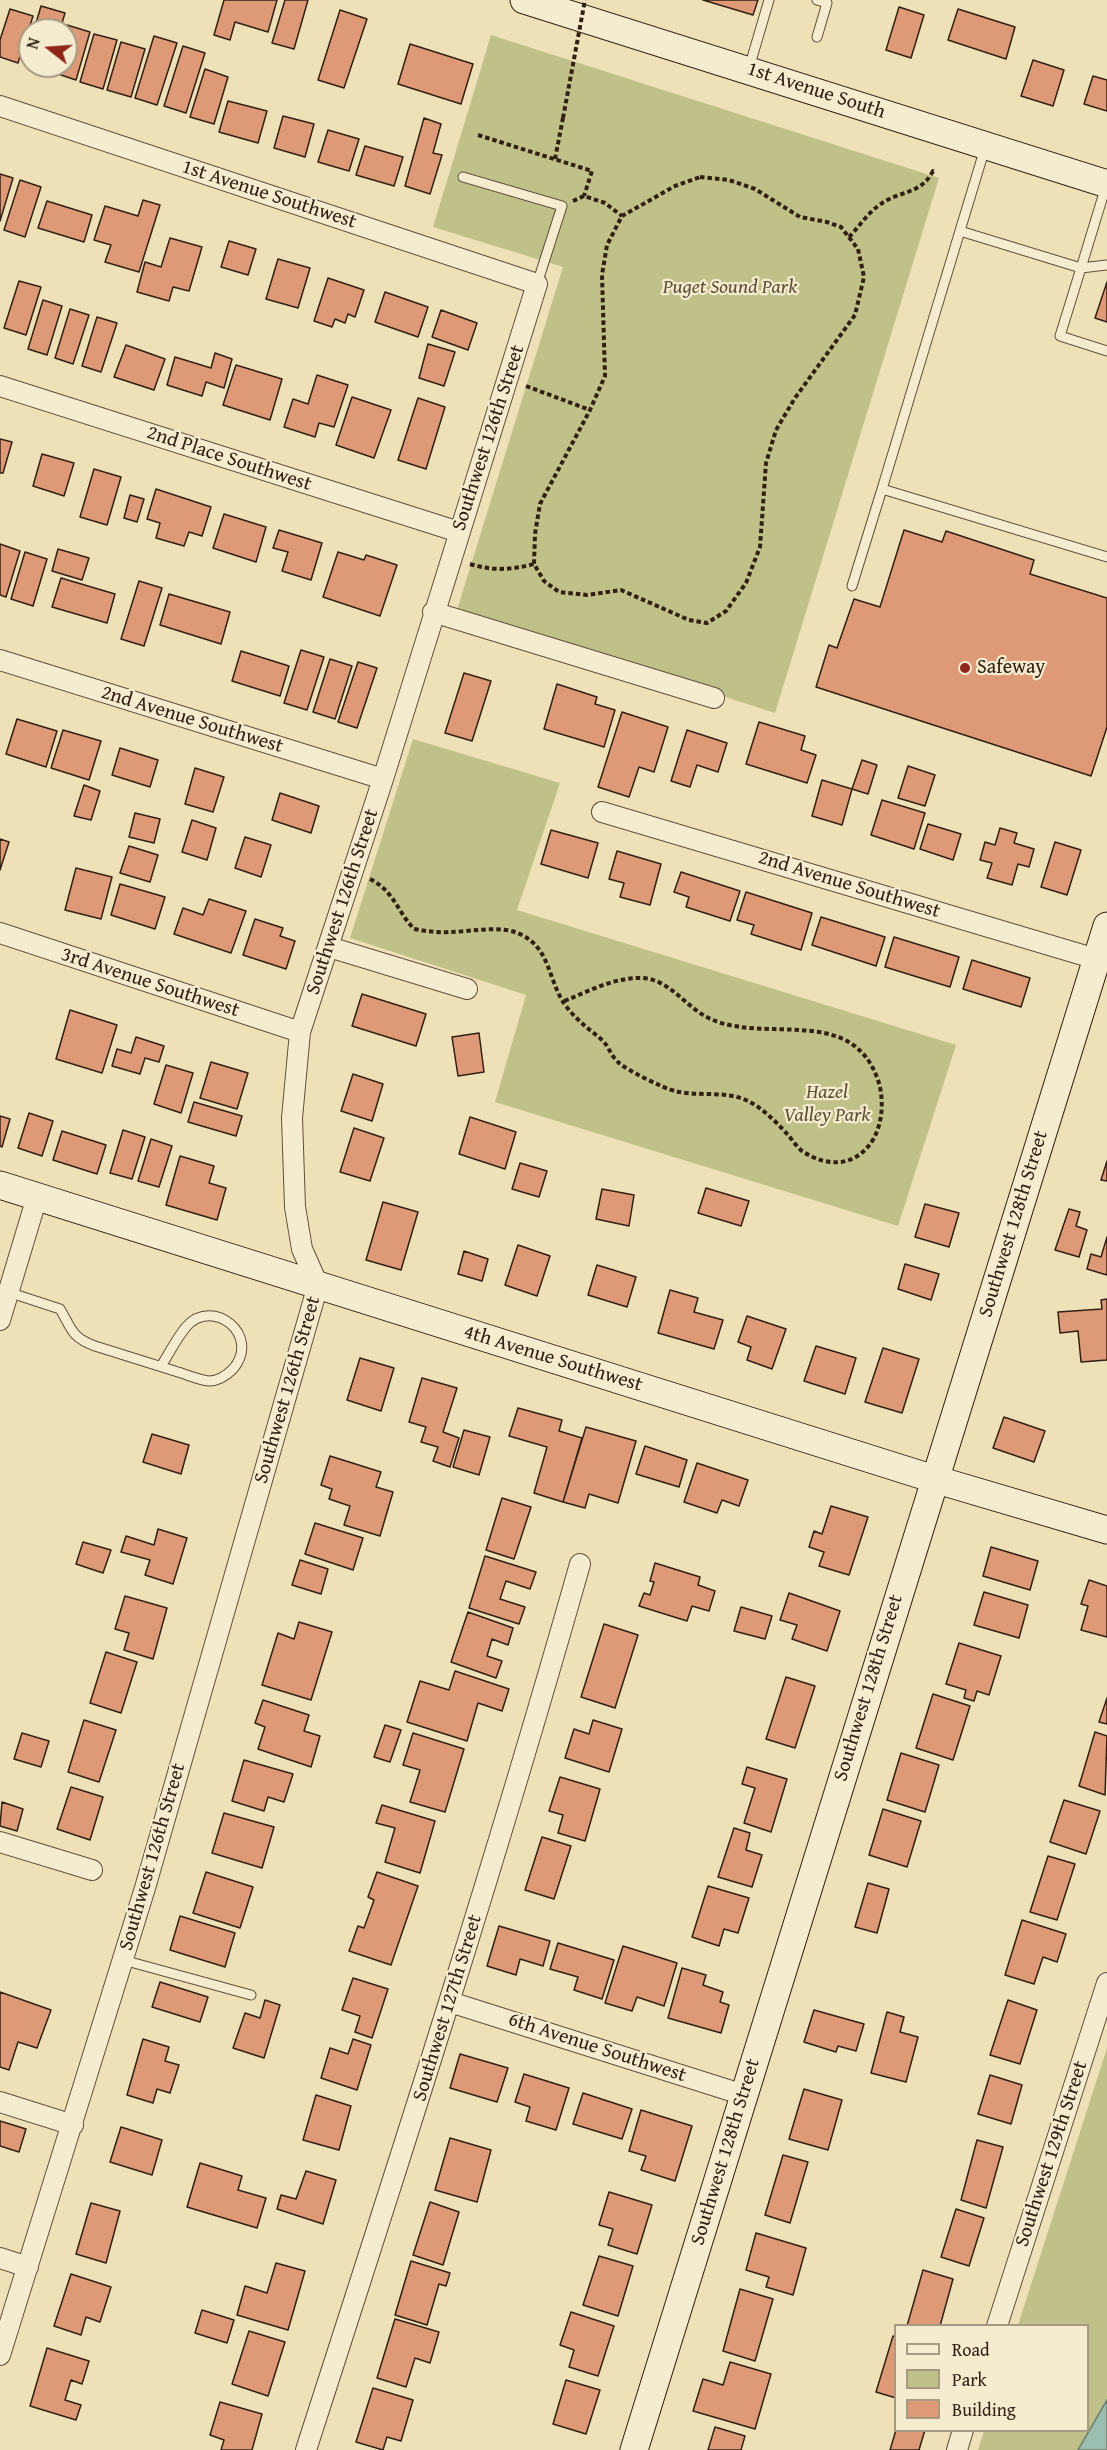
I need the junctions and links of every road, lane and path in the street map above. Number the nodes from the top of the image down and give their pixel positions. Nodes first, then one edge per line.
1 (524, 0) edge
2 (585, 0) edge
3 (769, 0) edge
4 (824, 1) edge
5 (817, 37) dead end
6 (748, 70) junction
7 (0, 106) edge
8 (478, 135) dead end
9 (986, 145) junction
10 (555, 159) junction
11 (934, 172) dead end
12 (463, 177) dead end
13 (1107, 184) edge
14 (622, 216) junction
15 (960, 231) junction
16 (849, 237) junction
17 (1107, 265) edge
18 (1081, 268) junction
19 (537, 284) junction
20 (1107, 351) edge
21 (507, 378) junction
22 (0, 386) edge
23 (590, 410) junction
24 (882, 489) junction
25 (459, 532) junction
26 (1107, 557) edge
27 (451, 558) junction
28 (534, 564) junction
29 (852, 586) dead end
30 (434, 612) junction
31 (0, 660) edge
32 (714, 698) dead end
33 (383, 779) junction
34 (602, 812) dead end
35 (353, 873) junction
36 (1107, 926) edge
37 (0, 933) edge
38 (329, 947) junction
39 (1096, 959) junction
40 (467, 989) dead end
41 (562, 1002) junction
42 (300, 1032) junction
43 (0, 1185) edge
44 (37, 1197) junction
45 (318, 1285) junction
46 (8, 1292) junction
47 (0, 1320) edge
48 (161, 1366) junction
49 (934, 1479) junction
50 (1107, 1530) edge
51 (580, 1563) dead end
52 (0, 1842) edge
53 (92, 1870) dead end
54 (123, 1960) junction
55 (1107, 1983) edge
56 (252, 1995) dead end
57 (450, 2002) junction
58 (744, 2095) junction
59 (0, 2102) edge
60 (73, 2125) junction
61 (0, 2258) edge
62 (28, 2267) junction
63 (997, 2324) edge
64 (0, 2355) edge
65 (962, 2432) edge
66 (306, 2450) edge
67 (634, 2450) edge
68 (957, 2450) edge

1 - 6 main road, 1st Avenue South
2 - 10 path, bridge
3 - 6 lane
4 - 5 lane
6 - 9 main road, 1st Avenue South
7 - 19 street, 1st Avenue Southwest
8 - 10 path
9 - 13 main road, 1st Avenue South
9 - 15 lane
10 - 14 path
11 - 16 path
12 - 19 lane
13 - 18 lane
14 - 16 path
14 - 23 path
15 - 18 lane
15 - 24 lane
16 - 28 path
17 - 18 lane
18 - 20 lane
19 - 21 street, Southwest 126th Street
21 - 23 path
21 - 25 street, Southwest 126th Street
22 - 25 street, 2nd Place Southwest
23 - 28 path
24 - 26 lane
24 - 29 lane
25 - 27 street, Southwest 126th Street
27 - 28 path
27 - 30 street, Southwest 126th Street
30 - 32 street
30 - 33 street, Southwest 126th Street
31 - 33 street, 2nd Avenue Southwest
33 - 35 street, Southwest 126th Street
34 - 39 street, 2nd Avenue Southwest
35 - 38 street, Southwest 126th Street
35 - 41 path
36 - 39 main road, Southwest 128th Street
37 - 42 street, 3rd Avenue Southwest
38 - 40 street
38 - 42 street, Southwest 126th Street
39 - 49 main road, Southwest 128th Street
41 - 41 path
42 - 45 street, Southwest 126th Street
43 - 44 main road, 4th Avenue Southwest
44 - 45 main road, 4th Avenue Southwest
44 - 46 street
45 - 49 main road, 4th Avenue Southwest
45 - 54 street, Southwest 126th Street
46 - 47 street
46 - 48 lane
48 - 48 lane
49 - 50 main road, 4th Avenue Southwest
49 - 58 main road, Southwest 128th Street
51 - 57 street, Southwest 127th Street
52 - 53 street
54 - 56 lane
54 - 60 street, Southwest 126th Street
55 - 63 street, Southwest 129th Street
57 - 58 street, 6th Avenue Southwest
57 - 66 street, Southwest 127th Street
58 - 67 main road, Southwest 128th Street
59 - 60 street
60 - 62 street, Southwest 126th Street
61 - 62 street
62 - 64 street, Southwest 126th Street
65 - 68 street

